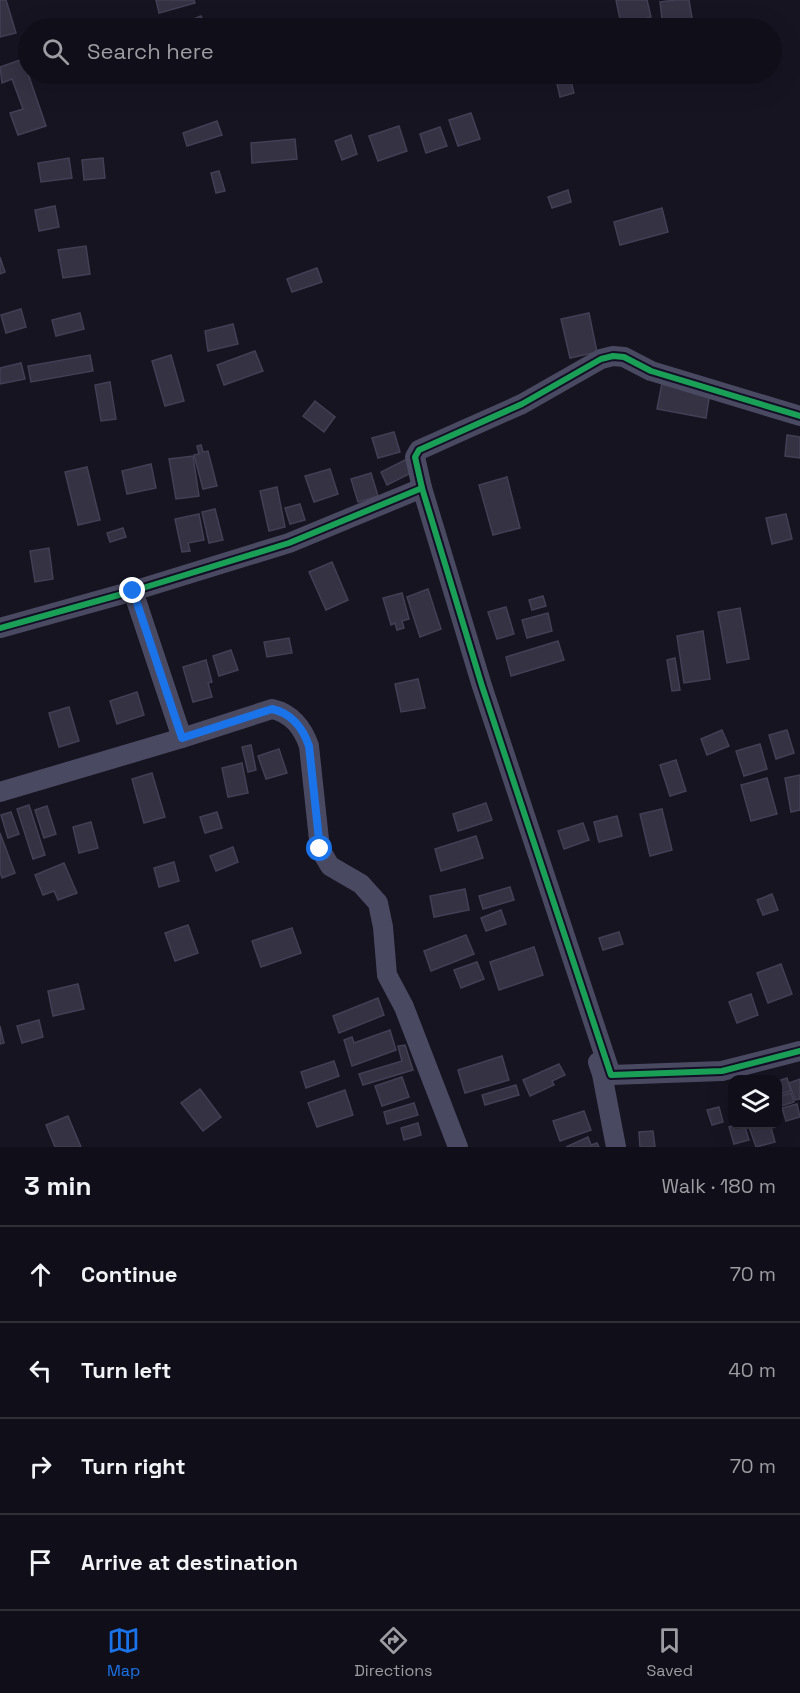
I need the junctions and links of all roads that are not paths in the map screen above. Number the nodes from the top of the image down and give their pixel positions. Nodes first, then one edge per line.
1 (800, 416) edge
2 (422, 488) junction
3 (133, 591) junction
4 (0, 628) edge
5 (182, 738) junction
6 (0, 792) edge
7 (800, 1052) edge
8 (458, 1147) edge
9 (616, 1147) edge

1 - 2 street
2 - 3 street
2 - 7 street
2 - 9 street
3 - 4 street
3 - 5 street
5 - 6 street
5 - 8 street

